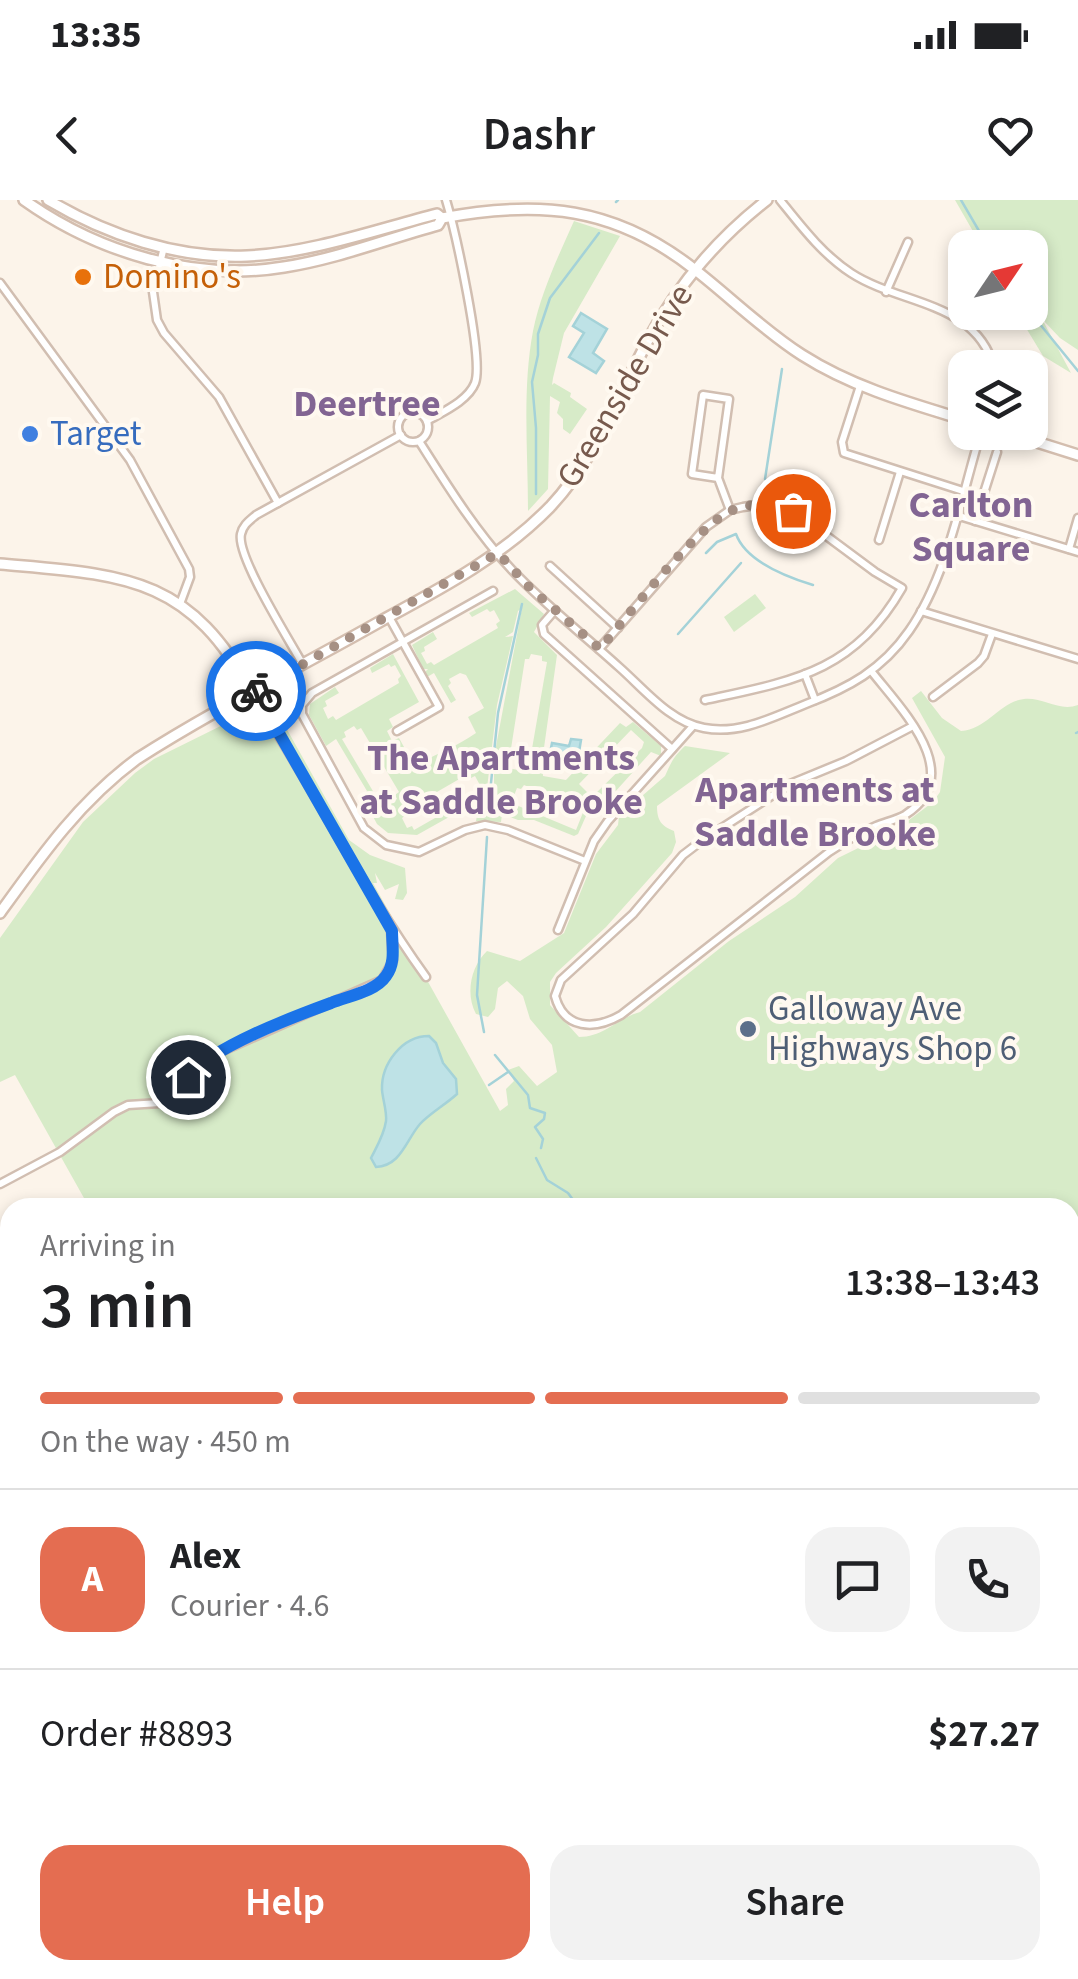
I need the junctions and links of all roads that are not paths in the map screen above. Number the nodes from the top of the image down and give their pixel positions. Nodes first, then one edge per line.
1 (24, 200) edge
2 (48, 200) edge
3 (446, 200) edge
4 (767, 200) edge
5 (780, 200) edge
6 (447, 217) junction
7 (908, 242) dead end
8 (164, 248) junction
9 (160, 262) junction
10 (696, 270) junction
11 (0, 283) edge
12 (886, 292) junction
13 (987, 350) edge
14 (860, 386) junction
15 (948, 414) edge
16 (427, 421) junction
17 (401, 436) junction
18 (420, 441) junction
19 (1048, 446) edge
20 (976, 450) edge
21 (997, 452) dead end
22 (1078, 455) edge
23 (900, 472) junction
24 (718, 478) junction
25 (963, 490) junction
26 (278, 503) junction
27 (730, 510) junction
28 (956, 515) junction
29 (1078, 518) edge
30 (975, 520) junction
31 (879, 540) dead end
32 (1068, 549) junction
33 (1078, 552) edge
34 (498, 553) junction
35 (0, 564) edge
36 (550, 566) dead end
37 (493, 590) dead end
38 (180, 604) junction
39 (555, 610) junction
40 (921, 611) junction
41 (388, 617) junction
42 (618, 628) junction
43 (992, 634) junction
44 (402, 642) junction
45 (600, 649) junction
46 (1078, 659) edge
47 (304, 664) junction
48 (872, 672) junction
49 (806, 674) junction
50 (252, 693) junction
51 (933, 697) dead end
52 (705, 700) dead end
53 (815, 700) junction
54 (693, 726) junction
55 (913, 726) junction
56 (397, 731) dead end
57 (672, 749) junction
58 (585, 861) junction
59 (0, 913) edge
60 (558, 930) dead end
61 (392, 931) junction
62 (426, 977) dead end
63 (0, 1184) edge

1 - 9 street
2 - 8 street
3 - 6 street
4 - 10 street, Greenside Drive
5 - 12 street
6 - 8 street
6 - 9 street
6 - 10 street
6 - 16 street
7 - 12 street
8 - 9 street
9 - 26 street
10 - 14 street
10 - 34 street, Greenside Drive
11 - 38 street
12 - 13 street
14 - 15 street
14 - 23 street
16 - 17 street
16 - 18 street
17 - 18 street
17 - 26 street
18 - 34 street
19 - 22 street
20 - 25 street
21 - 30 street
23 - 25 street
23 - 31 street
24 - 24 street
24 - 27 street
25 - 28 street
26 - 47 street
27 - 42 street
27 - 49 street
28 - 30 street
28 - 40 street
29 - 32 street
30 - 32 street
32 - 33 street
34 - 39 street
34 - 41 street, Greenside Drive
35 - 38 street
36 - 42 street
37 - 44 street
38 - 50 street
39 - 45 street
39 - 57 street
40 - 43 street
40 - 48 street
41 - 44 street
41 - 47 street, Greenside Drive
42 - 45 street
43 - 46 street
43 - 51 street
44 - 56 street
44 - 58 street
45 - 54 street
47 - 50 street, Greenside Drive
48 - 53 street
48 - 55 street
49 - 52 street
49 - 53 street
50 - 59 street, Greenside Drive
50 - 61 street
53 - 54 street
54 - 57 street
55 - 55 street
57 - 58 street
58 - 60 street
61 - 62 street
61 - 63 street

